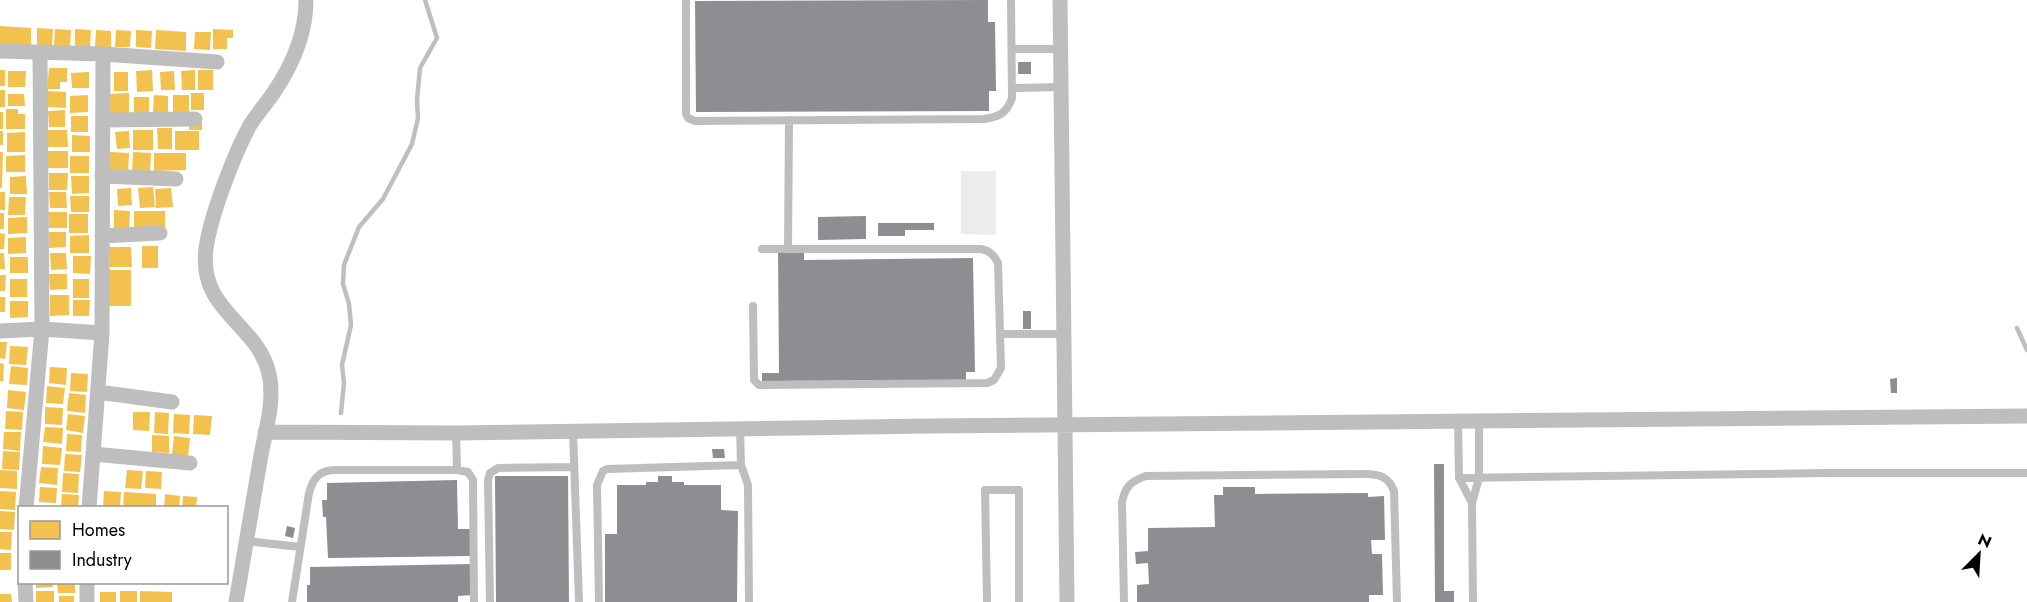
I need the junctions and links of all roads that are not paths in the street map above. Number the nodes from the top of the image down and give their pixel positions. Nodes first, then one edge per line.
1 (306, 0) edge
2 (686, 0) edge
3 (1011, 0) edge
4 (1060, 0) edge
5 (1012, 49) junction
6 (1061, 49) junction
7 (0, 51) edge
8 (40, 52) junction
9 (103, 54) junction
10 (217, 62) dead end
11 (1061, 87) junction
12 (1012, 88) junction
13 (195, 119) dead end
14 (103, 120) junction
15 (789, 120) junction
16 (102, 176) junction
17 (177, 179) dead end
18 (160, 233) dead end
19 (102, 236) junction
20 (762, 249) dead end
21 (788, 249) junction
22 (753, 306) dead end
23 (42, 329) junction
24 (0, 331) edge
25 (102, 333) junction
26 (1000, 334) junction
27 (1064, 334) junction
28 (98, 392) junction
29 (172, 402) dead end
30 (2027, 416) edge
31 (1458, 421) junction
32 (1479, 421) junction
33 (1065, 425) junction
34 (740, 429) junction
35 (573, 430) junction
36 (265, 432) junction
37 (456, 433) junction
38 (93, 454) junction
39 (190, 463) dead end
40 (741, 465) junction
41 (574, 467) junction
42 (457, 470) junction
43 (2027, 473) edge
44 (1459, 478) junction
45 (1479, 478) junction
46 (1472, 503) junction
47 (26, 506) edge
48 (88, 506) edge
49 (246, 540) junction
50 (300, 547) junction
51 (25, 584) edge
52 (87, 584) edge
53 (26, 602) edge
54 (87, 602) edge
55 (236, 602) edge
56 (292, 602) edge
57 (474, 602) edge
58 (490, 602) edge
59 (579, 602) edge
60 (599, 602) edge
61 (749, 602) edge
62 (987, 602) edge
63 (1019, 602) edge
64 (1067, 602) edge
65 (1124, 602) edge
66 (1397, 602) edge
67 (1473, 602) edge

1 - 36 street
2 - 15 lane
3 - 5 lane
4 - 6 street
5 - 6 lane
5 - 12 lane
6 - 11 street
7 - 8 street
8 - 9 street
8 - 23 street
9 - 10 street
9 - 14 street
11 - 12 lane
11 - 27 street
12 - 15 lane
13 - 14 street
14 - 16 street
15 - 21 lane
16 - 17 street
16 - 19 street
18 - 19 street
19 - 25 street
20 - 21 lane
21 - 26 lane
22 - 26 lane
23 - 24 street
23 - 25 street
23 - 47 street
25 - 28 street
26 - 27 lane
27 - 33 street
28 - 29 street
28 - 38 street
30 - 32 street
31 - 32 street
31 - 33 street
31 - 44 lane
32 - 45 lane
33 - 34 street
33 - 64 street
34 - 35 street
34 - 40 lane
35 - 37 street
35 - 41 lane
36 - 37 street
36 - 49 street
37 - 42 lane
38 - 39 street
38 - 48 street
40 - 60 lane
40 - 61 lane
41 - 58 lane
41 - 59 lane
42 - 50 lane
42 - 57 lane
43 - 45 lane
44 - 45 lane
44 - 46 lane
45 - 46 lane
46 - 67 lane
49 - 50 lane
49 - 55 street
50 - 56 lane
51 - 53 street
52 - 54 street
62 - 63 lane
65 - 66 lane

